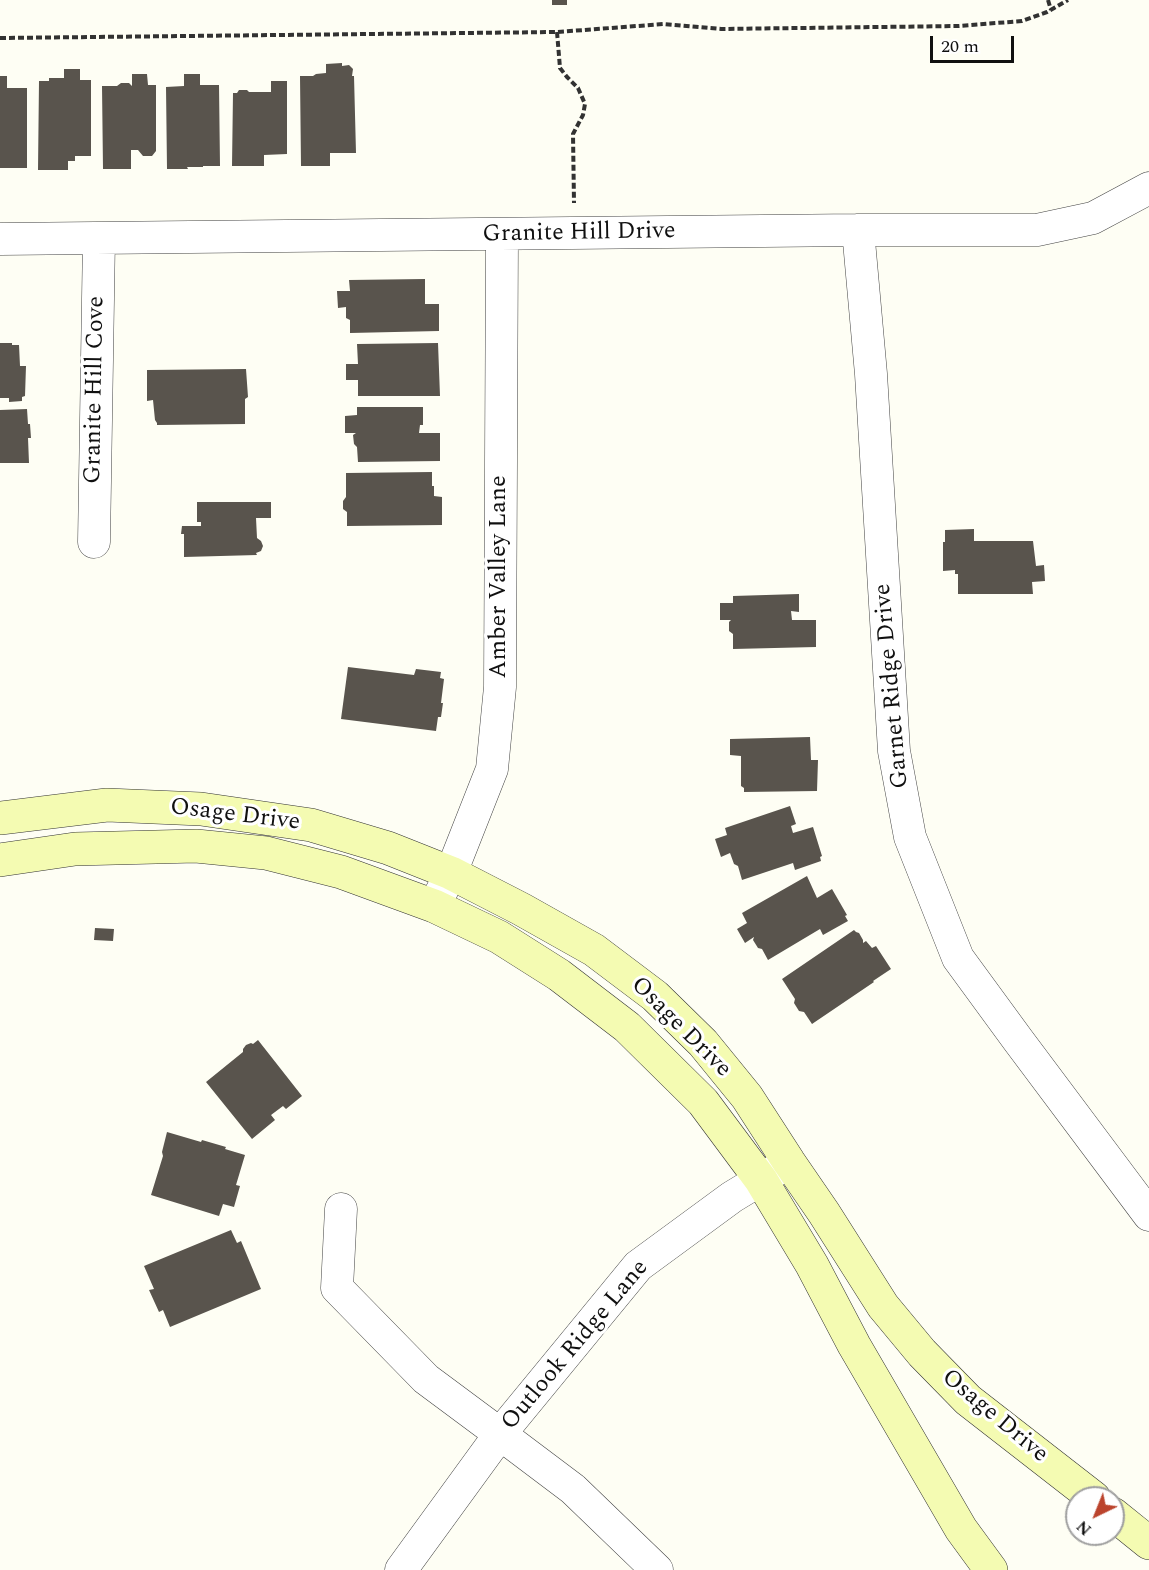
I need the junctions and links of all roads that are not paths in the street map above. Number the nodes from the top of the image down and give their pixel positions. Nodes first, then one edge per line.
1 (1149, 188) edge
2 (858, 230) junction
3 (502, 235) junction
4 (99, 238) junction
5 (0, 239) edge
6 (94, 542) dead end
7 (0, 818) edge
8 (0, 860) edge
9 (451, 873) junction
10 (434, 906) junction
11 (789, 1162) junction
12 (761, 1179) junction
13 (341, 1209) dead end
14 (1149, 1215) edge
15 (500, 1434) junction
16 (1079, 1486) edge
17 (1125, 1524) edge
18 (1149, 1543) edge
19 (401, 1570) edge
20 (657, 1570) edge
21 (991, 1570) edge

1 - 2 street, Granite Hill Drive
2 - 3 street, Granite Hill Drive
2 - 14 street, Garnet Ridge Drive
3 - 4 street, Granite Hill Drive
3 - 9 street, Amber Valley Lane
4 - 5 street, Granite Hill Drive
4 - 6 street, Granite Hill Cove
7 - 9 street, Osage Drive
8 - 10 street, Osage Drive
9 - 10 street, Amber Valley Lane
9 - 11 street, Osage Drive
10 - 12 street, Osage Drive
11 - 12 street, Outlook Ridge Lane
11 - 16 street, Osage Drive
12 - 15 street, Outlook Ridge Lane
12 - 21 street, Osage Drive
13 - 15 street
15 - 19 street, Outlook Ridge Lane
15 - 20 street
17 - 18 street

